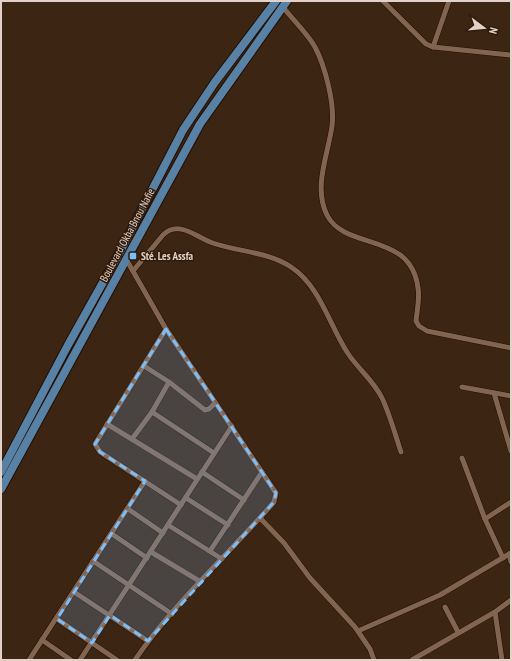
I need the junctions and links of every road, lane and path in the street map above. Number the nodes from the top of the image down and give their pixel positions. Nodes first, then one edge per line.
1 (276, 1) edge
2 (383, 1) edge
3 (449, 1) edge
4 (285, 4) edge
5 (433, 47) junction
6 (511, 55) edge
7 (126, 258) junction
8 (134, 271) junction
9 (166, 329) junction
10 (68, 344) junction
11 (511, 348) edge
12 (77, 350) junction
13 (144, 366) junction
14 (169, 382) junction
15 (462, 387) dead end
16 (494, 393) junction
17 (511, 396) edge
18 (215, 403) junction
19 (152, 412) junction
20 (107, 424) junction
21 (232, 426) junction
22 (132, 439) junction
23 (511, 451) edge
24 (401, 452) dead end
25 (214, 453) junction
26 (462, 458) dead end
27 (1, 472) edge
28 (202, 472) junction
29 (262, 472) junction
30 (197, 479) junction
31 (145, 481) junction
32 (1, 488) edge
33 (186, 498) junction
34 (244, 500) junction
35 (511, 502) edge
36 (181, 505) junction
37 (128, 509) junction
38 (260, 518) junction
39 (485, 519) junction
40 (168, 525) junction
41 (228, 525) junction
42 (163, 533) junction
43 (112, 534) junction
44 (210, 551) junction
45 (151, 552) junction
46 (510, 553) edge
47 (147, 558) junction
48 (503, 558) junction
49 (222, 559) junction
50 (93, 561) junction
51 (511, 562) edge
52 (201, 582) junction
53 (129, 585) junction
54 (74, 592) junction
55 (511, 600) edge
56 (446, 607) dead end
57 (495, 612) junction
58 (172, 614) junction
59 (110, 615) junction
60 (57, 619) junction
61 (358, 631) junction
62 (458, 632) junction
63 (42, 640) junction
64 (148, 642) junction
65 (92, 643) junction
66 (29, 660) edge
67 (71, 660) edge
68 (80, 660) edge
69 (117, 660) edge
70 (135, 660) edge
71 (374, 660) edge
72 (412, 660) edge
73 (502, 660) edge

1 - 10 main road, Boulevard Okba Bnou Nafie
2 - 5 street
3 - 5 street
4 - 7 main road, Boulevard Okba Bnou Nafie
4 - 11 street
5 - 6 street
7 - 8 street
7 - 12 main road, Boulevard Okba Bnou Nafie
8 - 9 street
8 - 24 street
9 - 13 street
9 - 18 street
10 - 12 main road
10 - 27 main road, Boulevard Okba Bnou Nafie
12 - 32 main road, Boulevard Okba Bnou Nafie
13 - 14 street
13 - 20 street
14 - 18 street
14 - 19 street
15 - 16 street
16 - 17 street
16 - 23 street
18 - 21 street
19 - 22 street
19 - 25 street
20 - 22 street
20 - 31 street
21 - 25 street
21 - 29 street
22 - 30 street
25 - 28 street
26 - 39 street
28 - 30 street
28 - 34 street
29 - 34 street
29 - 38 street
30 - 33 street
31 - 36 street
31 - 37 street
33 - 36 street
33 - 41 street
34 - 41 street
35 - 39 street
36 - 40 street
37 - 42 street
37 - 43 street
38 - 49 street
38 - 61 street
39 - 48 street
40 - 42 street
40 - 44 street
41 - 44 street
42 - 45 street
43 - 47 street
43 - 50 street
44 - 49 street
45 - 47 street
45 - 52 street
46 - 48 street
46 - 51 street
47 - 53 street
48 - 61 street
49 - 52 street
50 - 53 street
50 - 54 street
52 - 58 street
53 - 58 street
53 - 59 street
54 - 59 street
54 - 60 street
55 - 57 street
56 - 62 street
57 - 62 street
57 - 73 street
58 - 64 street
59 - 64 street
59 - 65 street
60 - 63 street
60 - 65 street
61 - 71 street
62 - 72 street
63 - 66 street
63 - 67 street
64 - 70 street
65 - 68 street
65 - 69 street

